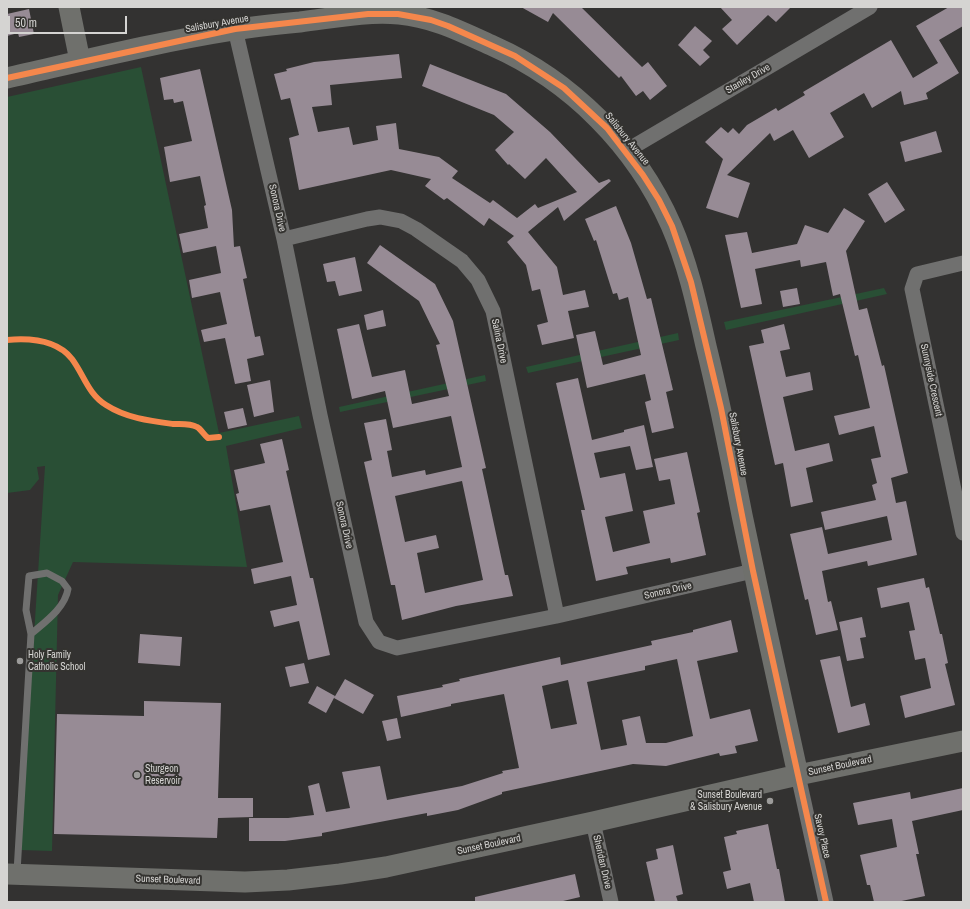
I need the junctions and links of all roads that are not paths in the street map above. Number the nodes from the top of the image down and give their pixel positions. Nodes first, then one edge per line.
1 (68, 7) edge
2 (870, 7) edge
3 (235, 29) junction
4 (80, 61) junction
5 (7, 78) edge
6 (626, 151) junction
7 (284, 239) junction
8 (963, 263) edge
9 (963, 533) edge
10 (754, 571) junction
11 (557, 616) junction
12 (31, 634) junction
13 (963, 741) edge
14 (798, 775) junction
15 (593, 822) junction
16 (12, 874) edge
17 (611, 902) edge
18 (826, 902) edge

1 - 4 street
2 - 6 street, Stanley Drive
3 - 4 street, Salisbury Avenue
3 - 6 street, Salisbury Avenue
3 - 7 street, Sonora Drive
4 - 5 street, Salisbury Avenue
6 - 10 street, Salisbury Avenue
7 - 11 street, Salina Drive
7 - 11 street, Sonora Drive
8 - 9 street, Sunnyside Crescent
10 - 11 street, Sonora Drive
10 - 14 street, Salisbury Avenue
12 - 12 lane
12 - 16 lane
13 - 14 street, Sunset Boulevard
14 - 15 street, Sunset Boulevard
14 - 18 street, Savoy Place
15 - 16 street, Sunset Boulevard
15 - 17 street, Sheridan Drive

